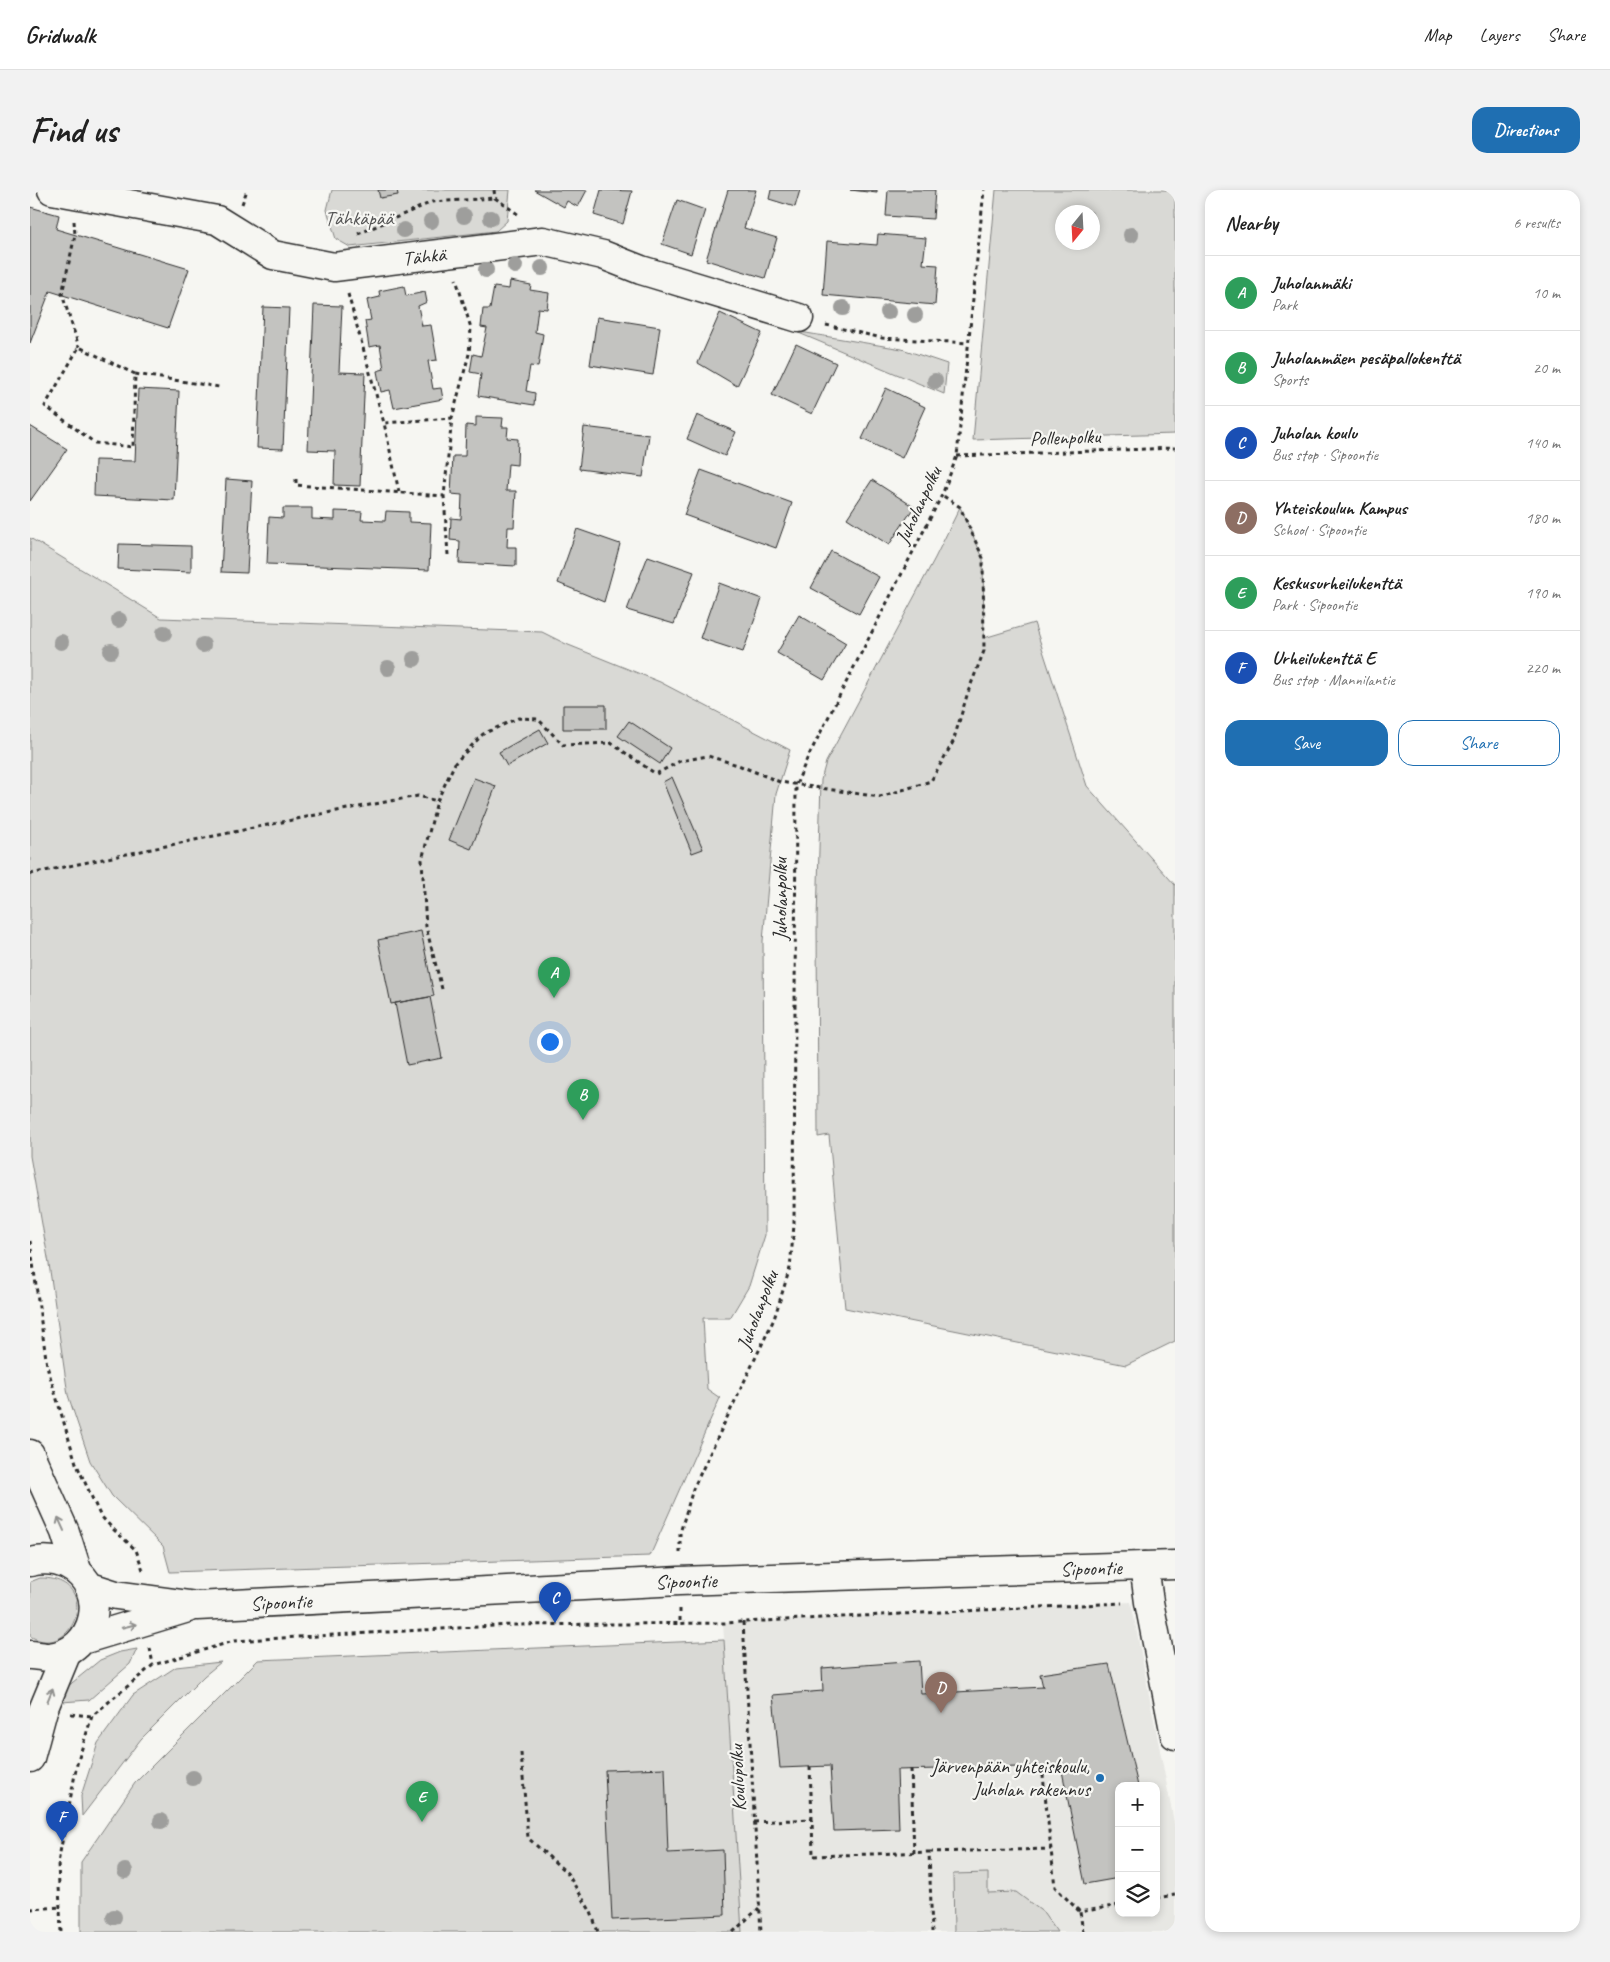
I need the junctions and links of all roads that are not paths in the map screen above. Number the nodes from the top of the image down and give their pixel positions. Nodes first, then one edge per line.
1 (52, 190) edge
2 (799, 318) road end
3 (30, 1454) edge
4 (30, 1562) edge
5 (1175, 1565) edge
6 (1144, 1566) junction
7 (84, 1579) junction
8 (147, 1610) junction
9 (75, 1646) junction
10 (30, 1655) edge
11 (1175, 1735) edge
12 (30, 1758) edge

1 - 2 street, Tähkä
7 -> 3 street
4 - 7 street, Sipoontie
5 - 6 street, Sipoontie
6 - 8 street, Sipoontie
6 - 11 street
7 - 8 street, Sipoontie
7 - 9 street
9 -> 8 street, Sipoontie
9 - 10 street, Sipoontie
12 -> 9 street

